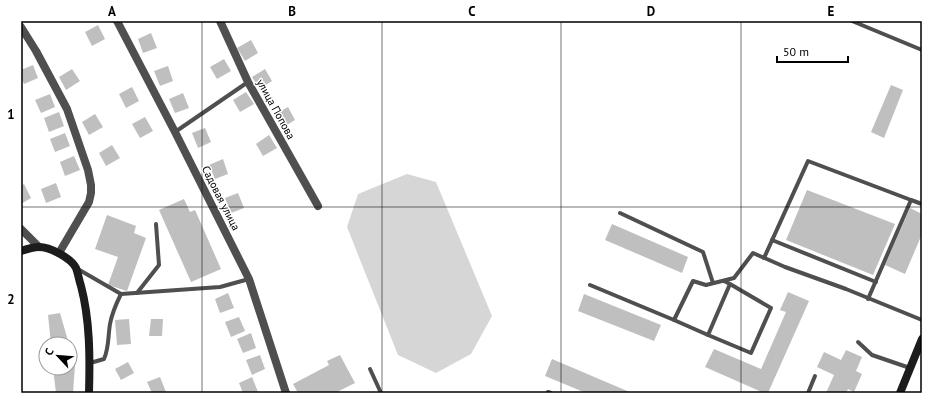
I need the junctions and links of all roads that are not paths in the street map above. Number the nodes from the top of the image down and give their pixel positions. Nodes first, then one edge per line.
1 (117, 21) edge
2 (220, 21) edge
3 (852, 21) edge
4 (21, 27) edge
5 (922, 50) edge
6 (248, 82) junction
7 (175, 132) junction
8 (911, 200) junction
9 (922, 204) edge
10 (318, 206) dead end
11 (620, 214) dead end
12 (156, 224) dead end
13 (21, 229) edge
14 (772, 240) junction
15 (39, 247) junction
16 (21, 251) edge
17 (59, 253) junction
18 (764, 258) junction
19 (76, 267) junction
20 (250, 279) junction
21 (724, 280) junction
22 (876, 282) junction
23 (713, 283) junction
24 (730, 284) junction
25 (590, 285) dead end
26 (137, 293) junction
27 (122, 294) junction
28 (868, 298) junction
29 (674, 320) junction
30 (922, 320) edge
31 (708, 335) junction
32 (922, 340) edge
33 (858, 342) dead end
34 (90, 363) junction
35 (910, 368) junction
36 (370, 369) dead end
37 (815, 376) dead end
38 (89, 393) edge
39 (286, 393) edge
40 (381, 393) edge
41 (808, 393) edge
42 (900, 393) edge

1 - 7 street, Садовая улица
2 - 6 street, улица Попова
3 - 5 lane
4 - 17 street
6 - 7 lane
6 - 10 street, улица Попова
7 - 20 street, Садовая улица
8 - 9 lane
8 - 14 lane
8 - 22 lane
11 - 23 lane
12 - 26 lane
13 - 15 street
14 - 18 lane
14 - 22 lane
15 - 16 street
15 - 17 street
17 - 19 street
18 - 21 lane
18 - 28 lane
19 - 27 lane
19 - 34 street
20 - 26 lane
20 - 39 street, Садовая улица
21 - 23 lane
21 - 24 lane
22 - 28 lane
23 - 29 lane
24 - 31 lane
24 - 31 lane
25 - 29 lane
26 - 27 lane
27 - 34 lane
28 - 30 lane
29 - 31 lane
32 - 35 street
33 - 35 lane
34 - 38 street
35 - 42 street
36 - 40 lane
37 - 41 lane

